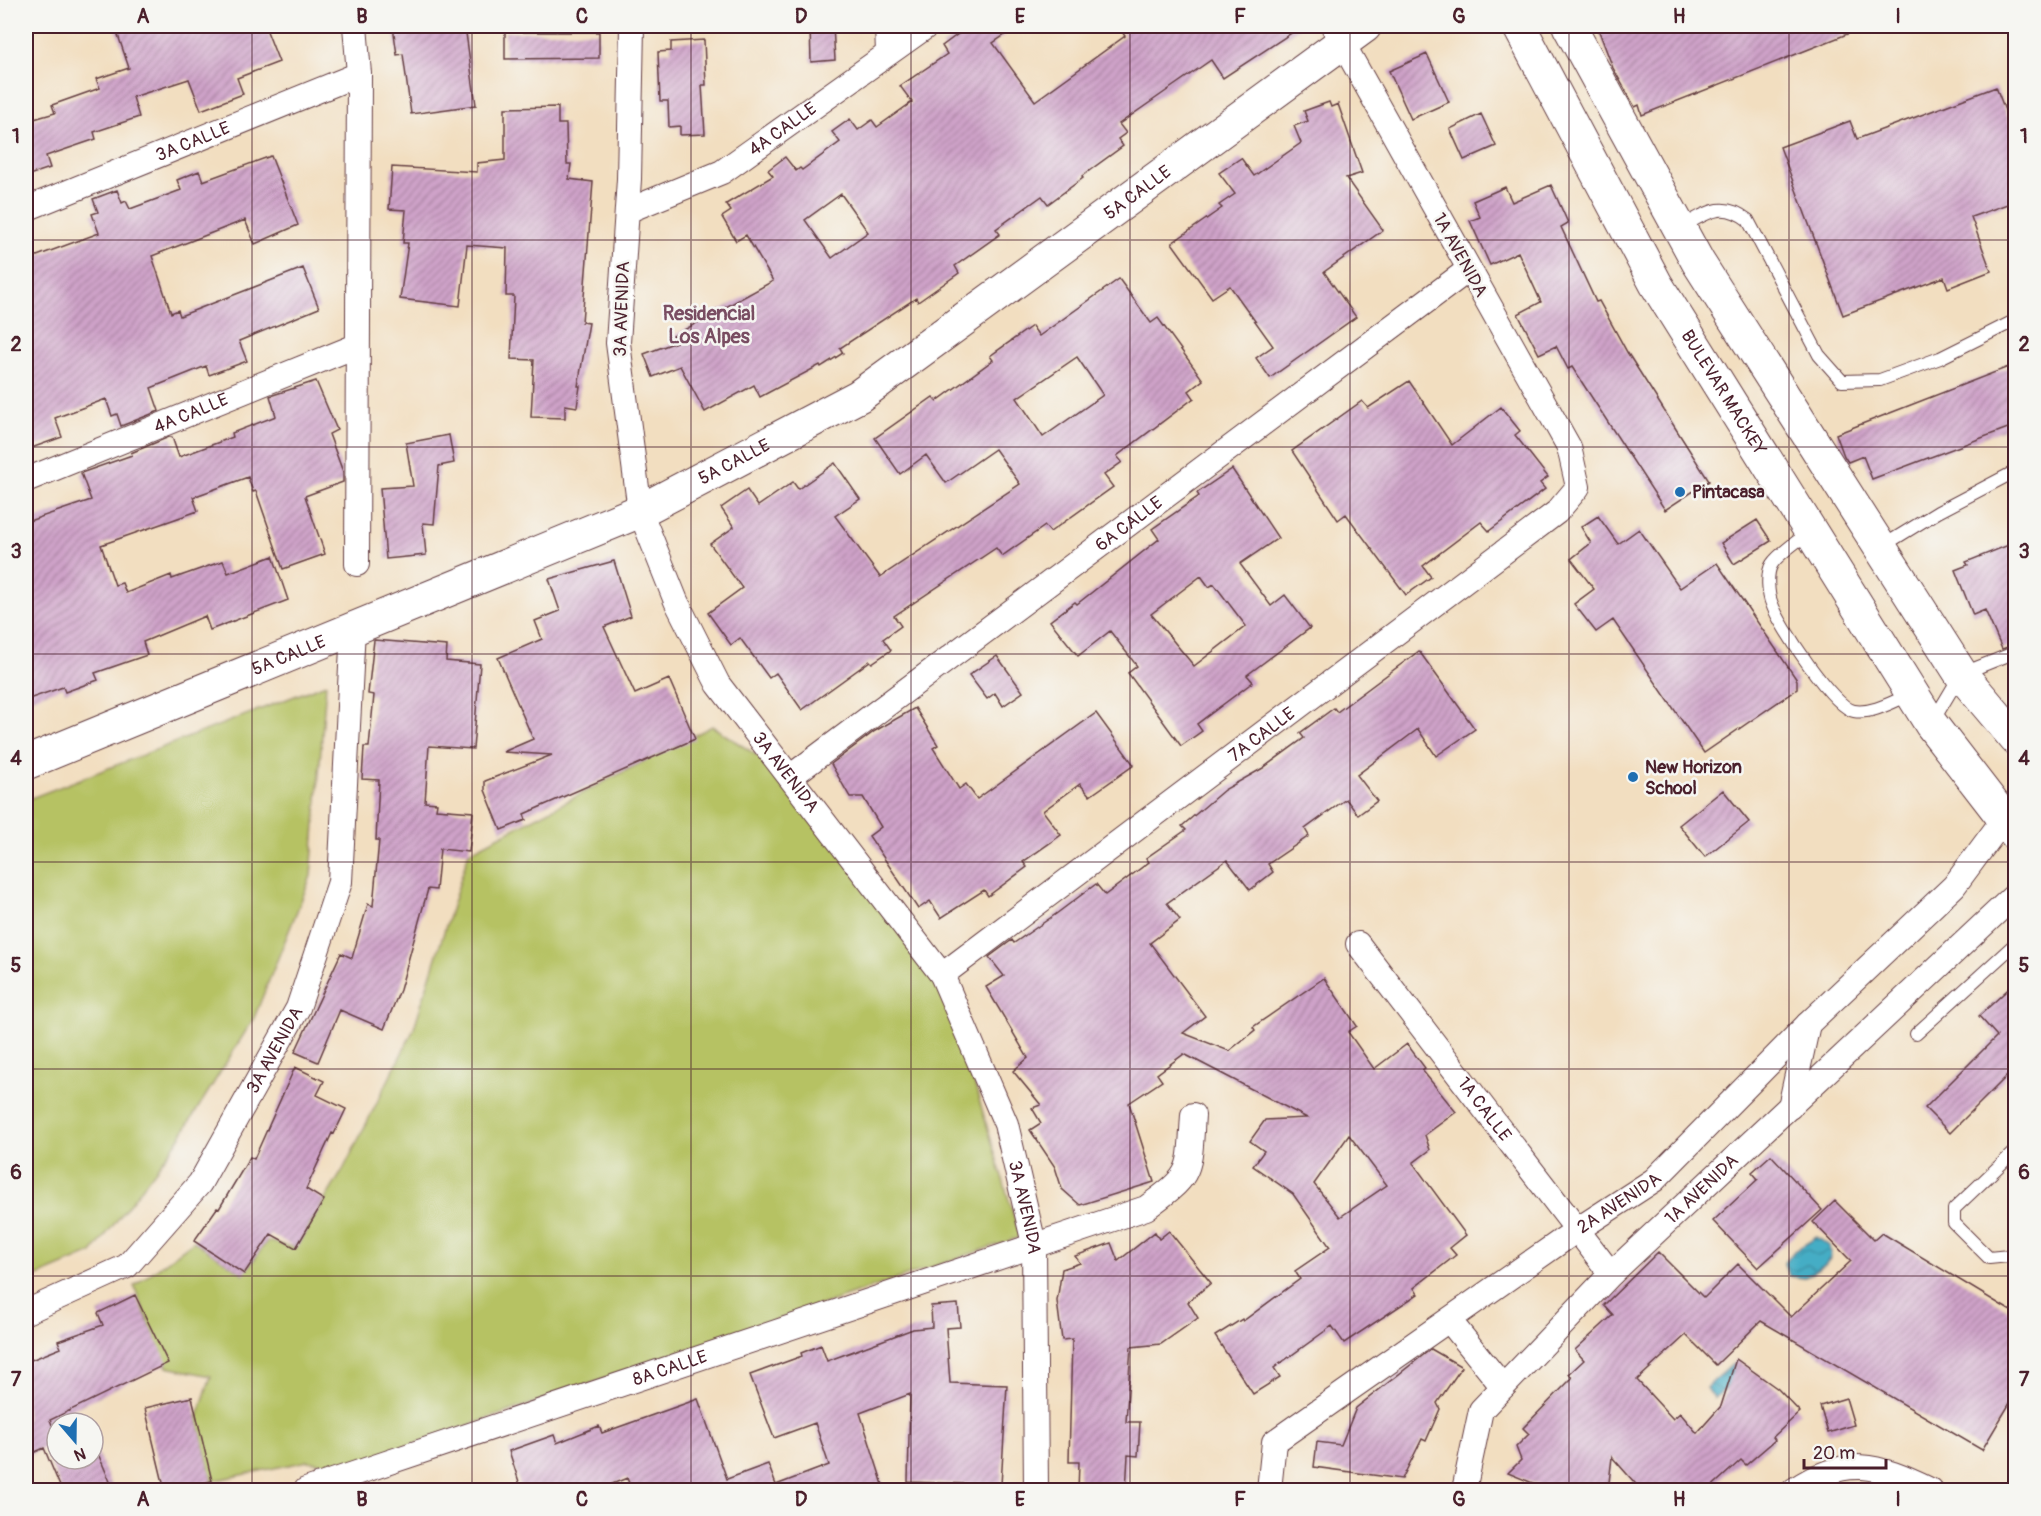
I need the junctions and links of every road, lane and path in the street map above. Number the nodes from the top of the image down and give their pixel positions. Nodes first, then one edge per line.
1 (355, 26) edge
2 (632, 26) edge
3 (886, 26) edge
4 (927, 26) edge
5 (1519, 26) edge
6 (1569, 26) edge
7 (1347, 31) edge
8 (888, 53) junction
9 (359, 74) junction
10 (26, 209) edge
11 (627, 211) junction
12 (1680, 228) junction
13 (1468, 270) junction
14 (2016, 320) edge
15 (356, 346) junction
16 (2016, 471) edge
17 (26, 480) edge
18 (1578, 487) joint
19 (640, 511) junction
20 (1811, 531) junction
21 (1880, 548) junction
22 (357, 564) dead end
23 (353, 628) junction
24 (2016, 652) edge
25 (1961, 674) junction
26 (1913, 693) junction
27 (1931, 724) junction
28 (2016, 739) edge
29 (26, 763) edge
30 (790, 777) junction
31 (2009, 827) edge
32 (2016, 894) edge
33 (2016, 943) edge
34 (1358, 944) dead end
35 (942, 975) junction
36 (1809, 1024) junction
37 (1916, 1034) dead end
38 (1790, 1107) junction
39 (1193, 1115) dead end
40 (2016, 1150) edge
41 (1668, 1166) junction
42 (1694, 1196) junction
43 (1577, 1230) junction
44 (1034, 1245) junction
45 (2016, 1251) edge
46 (1611, 1274) junction
47 (26, 1312) edge
48 (1449, 1320) junction
49 (1503, 1387) junction
50 (329, 1486) edge
51 (1032, 1489) edge
52 (306, 1491) edge
53 (1269, 1491) edge
54 (1464, 1491) edge
55 (1794, 1491) edge
56 (1930, 1491) edge

1 - 9 street
2 - 11 street, 3A AVENIDA
3 - 8 street
4 - 8 street, 4A CALLE
5 - 20 main road, BULEVAR MACKEY
6 - 12 main road
7 - 13 street, 1A AVENIDA
7 - 19 main road, 5A CALLE
8 - 11 street, 4A CALLE
9 - 10 street, 3A CALLE
9 - 15 street
11 - 19 street, 3A AVENIDA
12 - 14 lane
12 - 21 main road
13 - 18 street, 1A AVENIDA
13 - 30 street, 6A CALLE
15 - 17 street, 4A CALLE
15 - 22 street
16 - 21 lane
18 - 35 street, 7A CALLE
19 - 23 main road, 5A CALLE
19 - 30 street, 3A AVENIDA
20 - 26 main road, BULEVAR MACKEY
20 - 26 lane
21 - 25 main road
23 - 29 main road, 5A CALLE
23 - 47 street, 3A AVENIDA
24 - 25 lane
25 - 27 lane
25 - 28 main road
26 - 27 main road, BULEVAR MACKEY
27 - 31 main road, BULEVAR MACKEY
30 - 35 street, 3A AVENIDA
31 - 36 street, 2A AVENIDA
32 - 38 street, 1A AVENIDA
33 - 37 lane
34 - 43 street, 1A CALLE
35 - 44 street, 3A AVENIDA
36 - 38 street
36 - 41 street, 2A AVENIDA
38 - 42 street, 1A AVENIDA
39 - 44 street, 8A CALLE
40 - 45 lane
41 - 42 street
41 - 43 street, 2A AVENIDA
42 - 46 street, 1A AVENIDA
43 - 46 street, 1A CALLE
43 - 48 street, 2A AVENIDA
44 - 50 street, 8A CALLE
44 - 51 street, 3A AVENIDA
46 - 49 street, 1A AVENIDA
48 - 49 street
48 - 53 street, 2A AVENIDA
49 - 54 street, 1A AVENIDA
50 - 52 street, 8A CALLE
55 - 56 street

